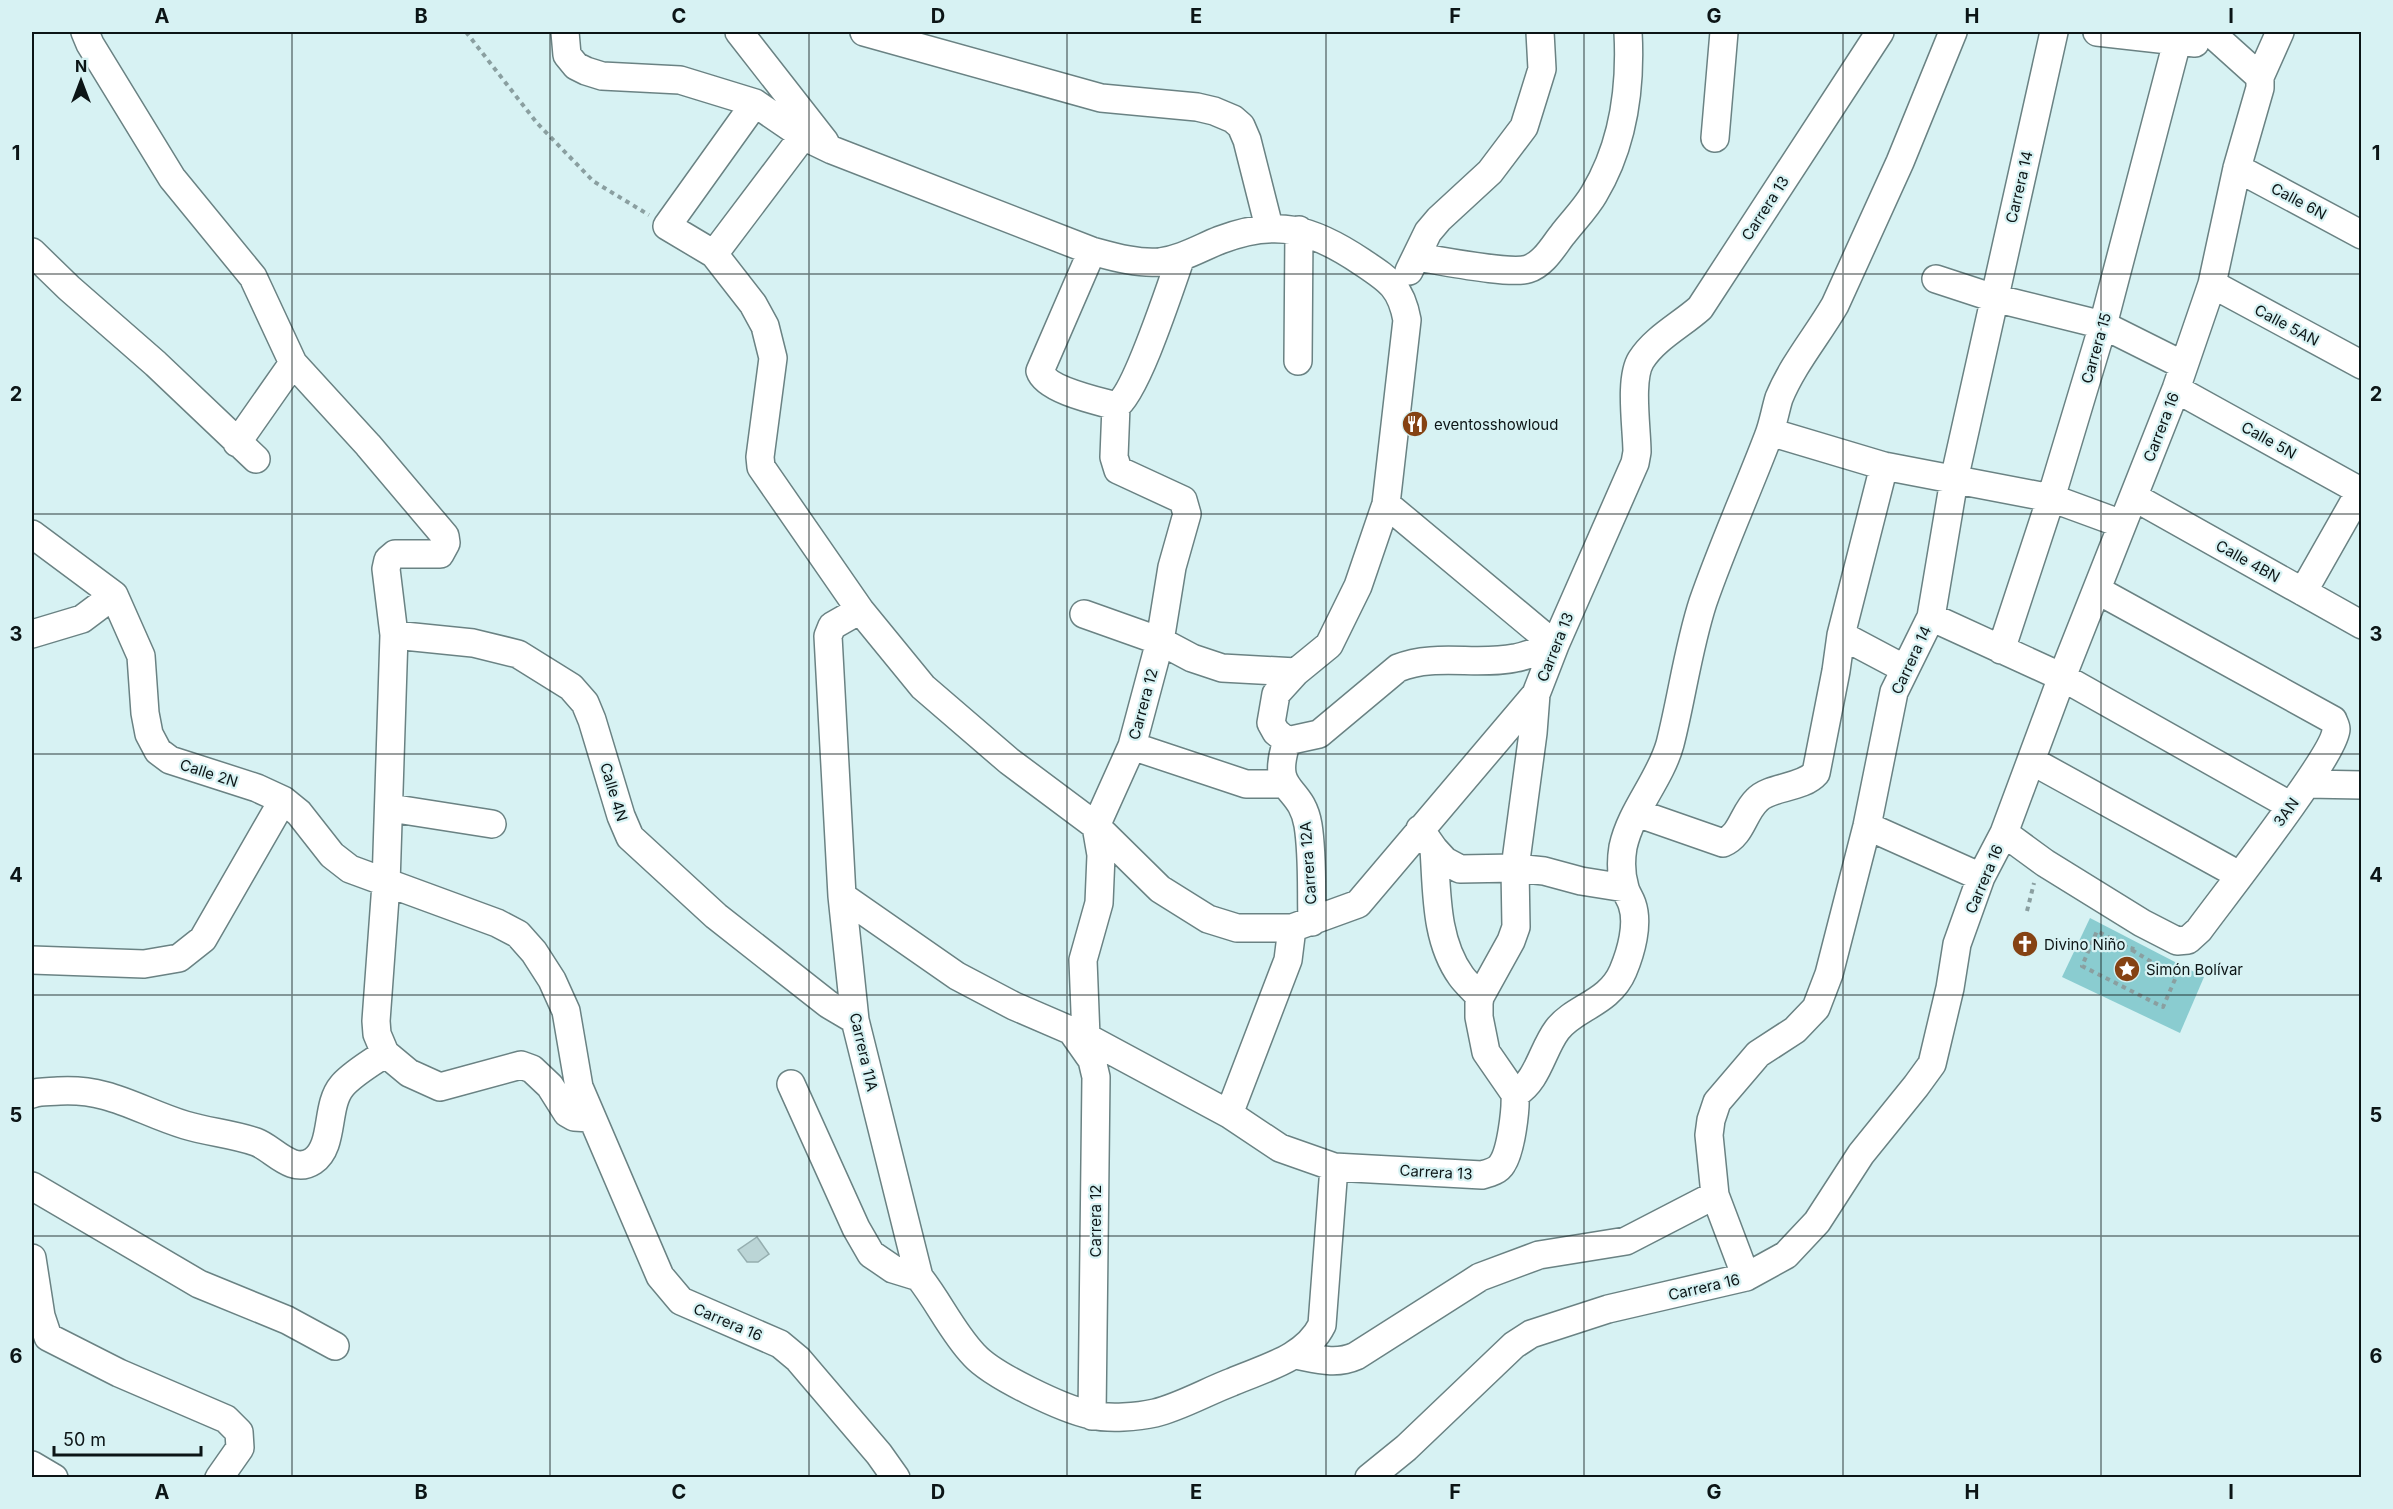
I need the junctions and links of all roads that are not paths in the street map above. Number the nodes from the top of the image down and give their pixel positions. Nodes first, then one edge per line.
1 (85, 32) edge
2 (565, 32) edge
3 (739, 32) edge
4 (864, 32) edge
5 (1540, 32) edge
6 (1628, 32) edge
7 (1724, 32) edge
8 (1880, 32) edge
9 (1953, 32) edge
10 (2054, 32) edge
11 (2097, 32) edge
12 (2280, 32) edge
13 (2217, 38) edge
14 (2177, 42) junction
15 (2260, 77) junction
16 (755, 103) junction
17 (803, 136) junction
18 (1715, 138) dead end
19 (832, 150) junction
20 (2237, 168) junction
21 (1269, 227) junction
22 (1299, 230) junction
23 (2361, 235) edge
24 (1092, 251) junction
25 (32, 252) edge
26 (714, 254) junction
27 (1416, 256) junction
28 (1181, 257) junction
29 (1936, 279) dead end
30 (2212, 284) junction
31 (1399, 291) junction
32 (1994, 298) junction
33 (2103, 325) junction
34 (1298, 361) dead end
35 (292, 363) junction
36 (2361, 365) edge
37 (2179, 377) junction
38 (1116, 406) junction
39 (1770, 432) junction
40 (1884, 466) junction
41 (1954, 480) junction
42 (2361, 490) edge
43 (2134, 496) junction
44 (2051, 498) junction
45 (1386, 504) junction
46 (2122, 524) junction
47 (32, 534) edge
48 (2097, 590) junction
49 (2303, 592) junction
50 (114, 595) junction
51 (860, 610) junction
52 (1084, 614) dead end
53 (1931, 616) junction
54 (2361, 625) edge
55 (32, 634) edge
56 (394, 635) junction
57 (1841, 635) junction
58 (1161, 641) junction
59 (1555, 645) junction
60 (2001, 650) junction
61 (1905, 669) junction
62 (1296, 672) junction
63 (2062, 677) junction
64 (1536, 694) junction
65 (1287, 741) junction
66 (1132, 746) junction
67 (2032, 760) junction
68 (1286, 784) junction
69 (2307, 784) junction
70 (2361, 784) edge
71 (284, 800) junction
72 (2291, 806) junction
73 (390, 808) junction
74 (1637, 813) junction
75 (492, 824) dead end
76 (1096, 826) junction
77 (1867, 826) junction
78 (2004, 832) junction
79 (1427, 839) junction
80 (1515, 868) junction
81 (2239, 875) junction
82 (1982, 877) junction
83 (386, 884) junction
84 (1625, 888) junction
85 (842, 896) junction
86 (1302, 925) junction
87 (32, 960) edge
88 (1480, 997) junction
89 (855, 1020) junction
90 (1079, 1035) junction
91 (386, 1053) junction
92 (576, 1072) joint
93 (791, 1083) dead end
94 (32, 1094) edge
95 (1515, 1094) junction
96 (1229, 1114) junction
97 (590, 1118) junction
98 (1334, 1167) junction
99 (32, 1186) edge
100 (1715, 1195) junction
101 (32, 1258) edge
102 (919, 1277) junction
103 (1746, 1277) junction
104 (335, 1346) dead end
105 (1296, 1355) junction
106 (1092, 1416) junction
107 (32, 1465) edge
108 (54, 1478) edge
109 (219, 1478) edge
110 (896, 1478) edge
111 (1369, 1478) edge

1 - 35 street
2 - 16 street
3 - 19 street
4 - 21 street
5 - 27 street
6 - 27 street
7 - 18 street
8 - 59 street, Carrera 13
9 - 39 street
10 - 32 street, Carrera 14
11 - 14 street
12 - 15 street, Carrera 16
13 - 14 street
13 - 15 street
14 - 33 street, Carrera 15
15 - 20 street, Carrera 16
16 - 17 street
16 - 26 street
17 - 19 street
17 - 26 street
19 - 24 street
20 - 23 street, Calle 6N
20 - 30 street, Carrera 16
21 - 22 street
21 - 28 street
22 - 31 street
22 - 34 street
24 - 28 street
24 - 38 street
25 - 35 street
26 - 51 street
27 - 31 street
28 - 38 street
29 - 32 street, Calle 5N
30 - 36 street, Calle 5AN
30 - 37 street, Carrera 16
31 - 45 street
32 - 33 street, Calle 5N
32 - 41 street, Carrera 14
33 - 37 street, Calle 5N
33 - 44 street, Carrera 15
35 - 56 street
37 - 42 street, Calle 5N
37 - 43 street, Carrera 16
38 - 58 street, Carrera 12
39 - 40 street
39 - 74 street
40 - 41 street
40 - 57 street
41 - 44 street
41 - 53 street, Carrera 14
42 - 49 street
43 - 46 street, Carrera 16
43 - 49 street, Calle 4BN
44 - 46 street
44 - 60 street, Carrera 15
45 - 59 street
45 - 62 street
46 - 48 street, Carrera 16
47 - 50 street, Calle 2N
48 - 63 street, Carrera 16
48 - 69 street, 3AN
49 - 54 street, Calle 4BN
50 - 55 street
50 - 71 street, Calle 2N
51 - 76 street
51 - 85 street, Carrera 11A
52 - 58 street
53 - 60 street
53 - 61 street, Carrera 14
56 - 73 street
56 - 89 street, Calle 4N
57 - 61 street
57 - 74 street
58 - 62 street
58 - 66 street, Carrera 12
59 - 64 street, Carrera 13
59 - 65 street
60 - 63 street
61 - 77 street, Carrera 14
62 - 65 street
63 - 67 street, Carrera 16
63 - 72 street
64 - 79 street
64 - 80 street, Carrera 13
65 - 68 street, Carrera 12A
66 - 68 street
66 - 76 street, Carrera 12
67 - 78 street, Carrera 16
67 - 81 street
68 - 86 street, Carrera 12A
69 - 70 street
69 - 72 street, 3AN
71 - 83 street, Calle 2N
71 - 87 street
72 - 81 street, 3AN
73 - 75 street
73 - 83 street
74 - 84 street
76 - 86 street
76 - 90 street
77 - 82 street
77 - 100 street, Carrera 14
78 - 81 street, 3AN
78 - 82 street, Carrera 16
79 - 80 street
79 - 86 street
79 - 88 street
80 - 84 street
80 - 88 street, Carrera 13
82 - 103 street, Carrera 16
83 - 91 street
83 - 92 street, Calle 2N
84 - 95 street
85 - 89 street, Carrera 11A
85 - 90 street
86 - 96 street, Carrera 12A
88 - 95 street
89 - 102 street, Carrera 11A
90 - 96 street
90 - 106 street, Carrera 12
91 - 94 street
91 - 97 street
92 - 97 street, Carrera 16
93 - 102 street
95 - 98 street, Carrera 13
96 - 98 street
97 - 110 street, Carrera 16
98 - 105 street
99 - 104 street
100 - 103 street, Carrera 14
100 - 105 street
101 - 109 street
102 - 106 street, Carrera 11A
103 - 111 street, Carrera 16
105 - 106 street
107 - 108 street

